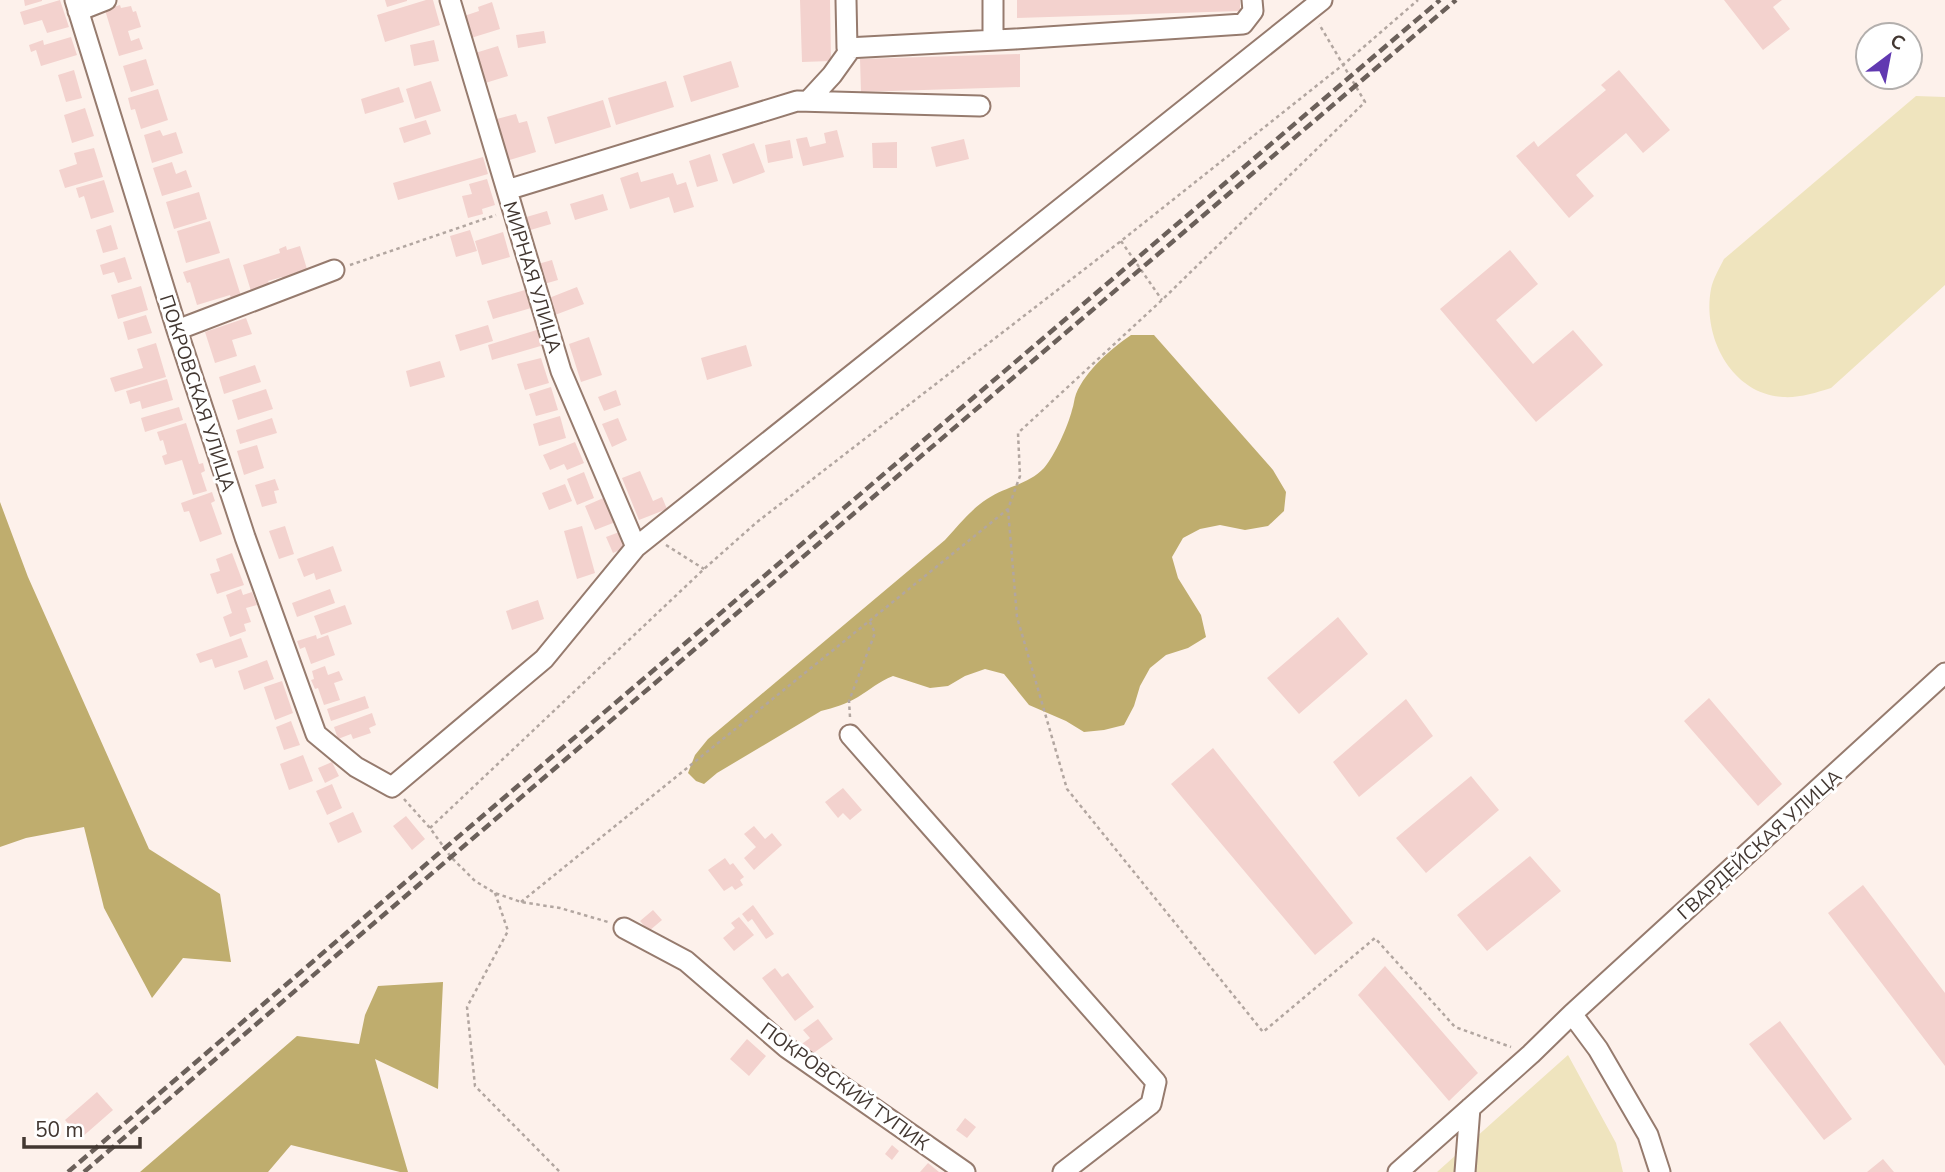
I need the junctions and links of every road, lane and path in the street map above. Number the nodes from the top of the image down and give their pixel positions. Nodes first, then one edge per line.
1 (106, 0) edge
2 (450, 0) edge
3 (846, 0) edge
4 (993, 0) edge
5 (1252, 0) edge
6 (1418, 0) edge
7 (1316, 4) edge
8 (76, 5) edge
9 (993, 40) junction
10 (852, 47) junction
11 (1344, 64) junction
12 (808, 101) junction
13 (980, 106) dead end
14 (510, 200) junction
15 (1121, 241) junction
16 (334, 270) joint
17 (1162, 300) junction
18 (177, 330) junction
19 (1009, 509) junction
20 (643, 541) junction
21 (704, 569) junction
22 (870, 622) junction
23 (1945, 673) edge
24 (850, 735) joint
25 (392, 787) junction
26 (430, 828) junction
27 (495, 893) junction
28 (521, 901) junction
29 (624, 928) joint
30 (1572, 1014) junction
31 (1531, 1054) junction
32 (1470, 1108) junction
33 (560, 1172) edge
34 (965, 1172) edge
35 (1063, 1172) edge
36 (1398, 1172) edge
37 (1465, 1172) edge
38 (1660, 1172) edge

1 - 8 street
2 - 14 street, МИРНАЯ УЛИЦА
3 - 10 street
4 - 9 street
5 - 9 street
6 - 11 path
7 - 11 path
7 - 20 street
8 - 18 street, ПОКРОВСКАЯ УЛИЦА
9 - 10 street
10 - 12 street
11 - 15 path
11 - 17 path
12 - 13 street
12 - 14 street
14 - 16 path
14 - 20 street, МИРНАЯ УЛИЦА
15 - 17 path
15 - 21 path
16 - 18 street
17 - 19 path
18 - 25 street, ПОКРОВСКАЯ УЛИЦА
19 - 22 path
19 - 31 path
20 - 21 path
20 - 25 street
21 - 26 path
22 - 24 path
22 - 28 path
23 - 30 street, ГВАРДЕЙСКАЯ УЛИЦА
24 - 35 street
25 - 26 path
26 - 27 path
27 - 28 path
27 - 33 path
28 - 29 path
29 - 34 street, ПОКРОВСКИЙ ТУПИК
30 - 31 street, ГВАРДЕЙСКАЯ УЛИЦА
30 - 38 street
31 - 32 street, ГВАРДЕЙСКАЯ УЛИЦА
32 - 36 street, ГВАРДЕЙСКАЯ УЛИЦА
32 - 37 street

